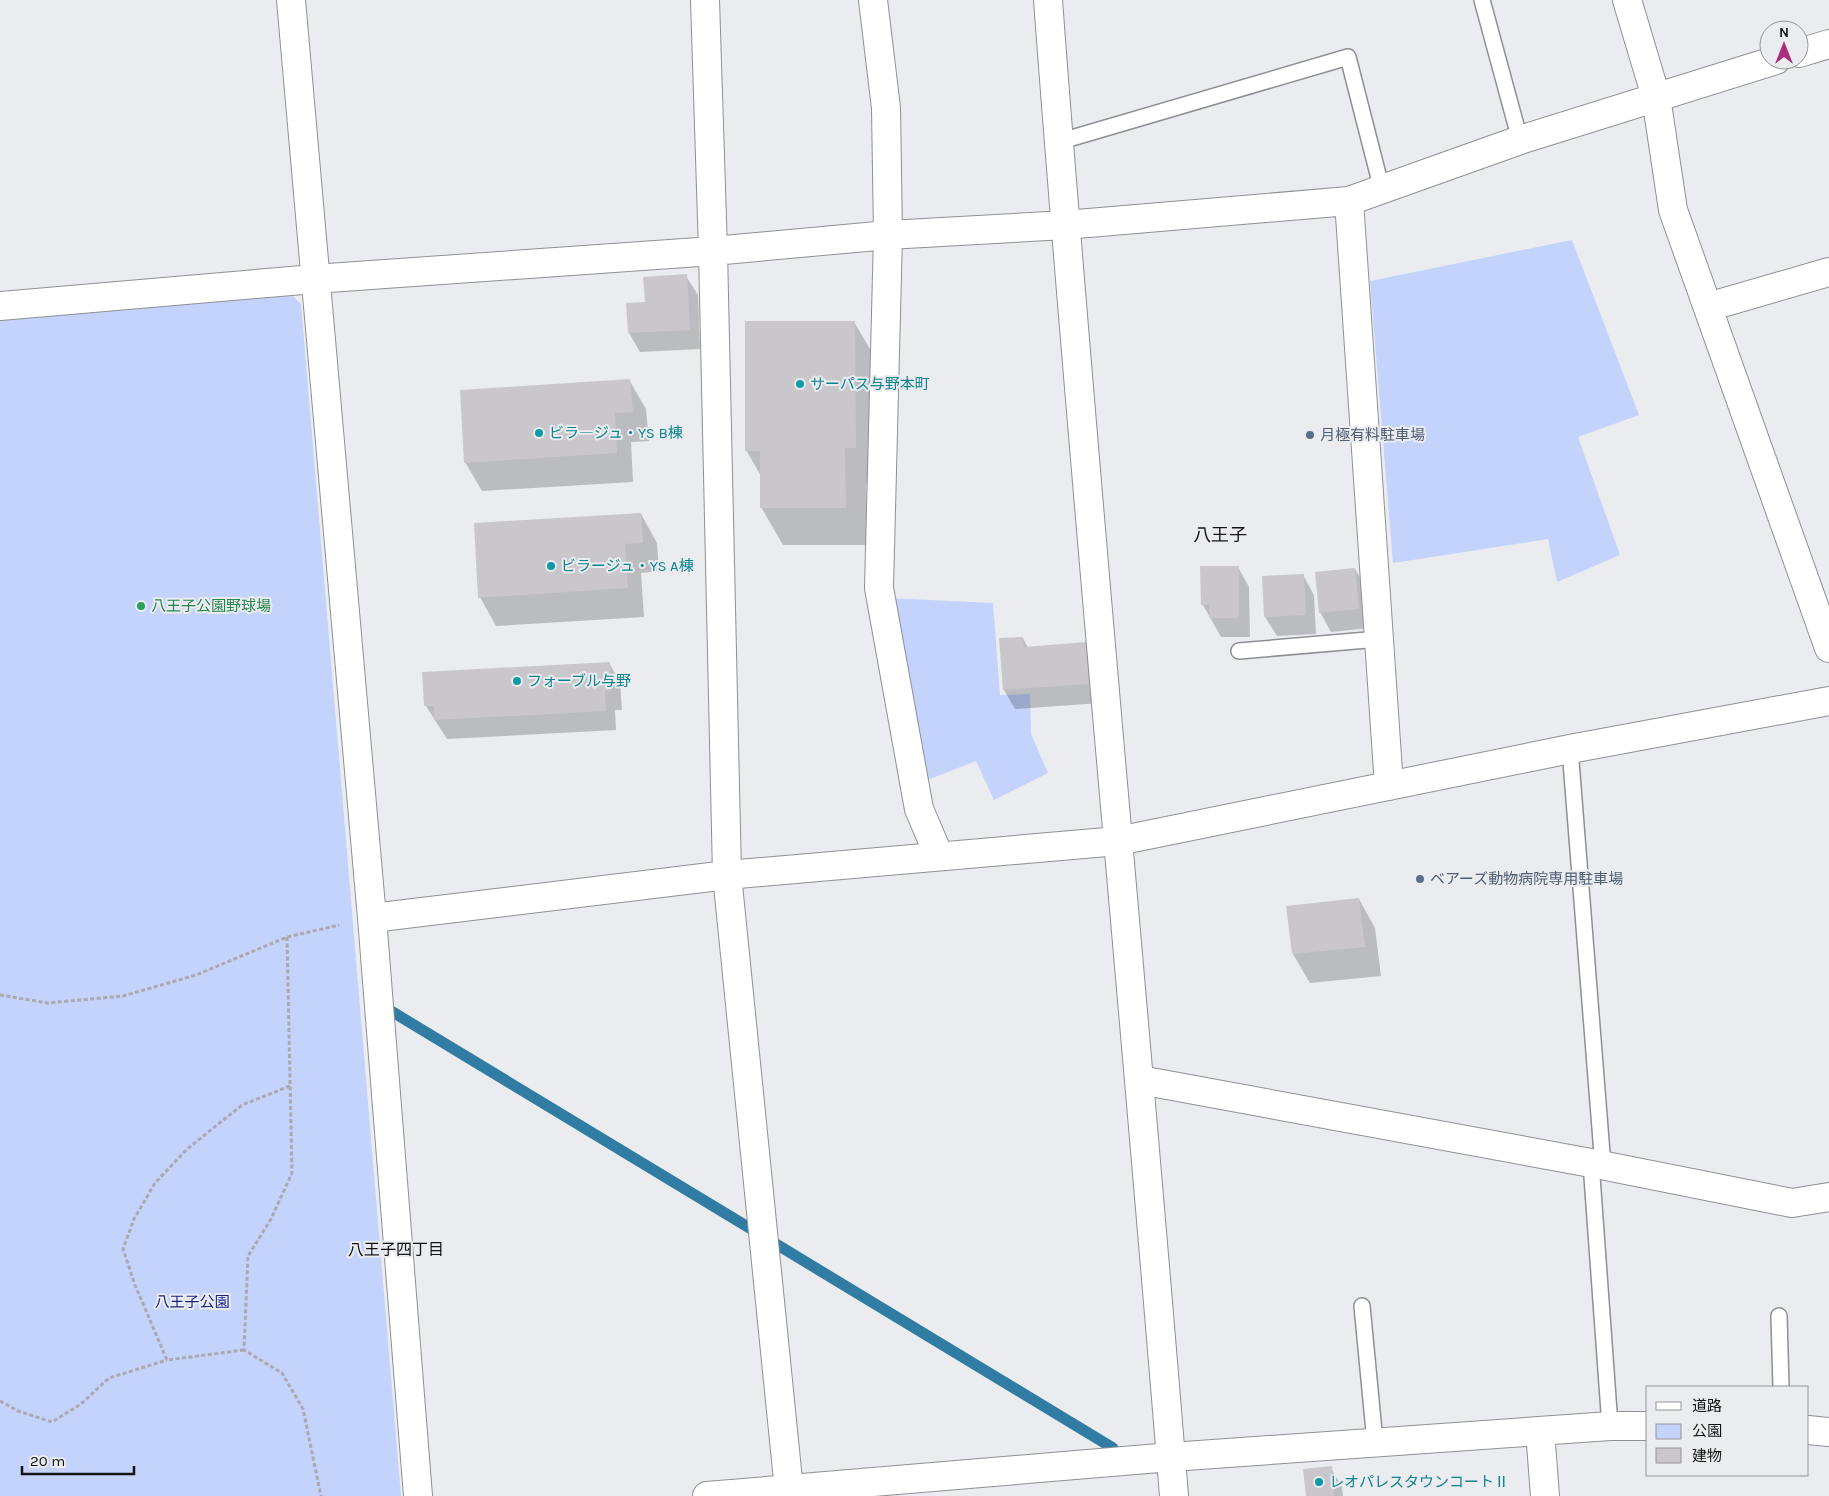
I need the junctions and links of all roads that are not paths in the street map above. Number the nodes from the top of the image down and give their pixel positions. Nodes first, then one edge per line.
1 (291, 0) edge
2 (705, 0) edge
3 (873, 0) edge
4 (1048, 0) edge
5 (1482, 0) edge
6 (1627, 0) edge
7 (1829, 44) edge
8 (1809, 50) edge
9 (1759, 65) edge
10 (1656, 97) junction
11 (1520, 140) junction
12 (1058, 142) junction
13 (1382, 190) junction
14 (1349, 201) junction
15 (1064, 226) junction
16 (888, 236) junction
17 (713, 250) junction
18 (1829, 272) edge
19 (314, 279) junction
20 (0, 306) edge
21 (1708, 308) junction
22 (1379, 639) junction
23 (1829, 648) edge
24 (1239, 651) dead end
25 (1829, 701) edge
26 (1570, 749) junction
27 (1389, 786) junction
28 (1118, 841) junction
29 (939, 856) junction
30 (727, 875) junction
31 (372, 918) junction
32 (1140, 1080) junction
33 (1597, 1165) junction
34 (1829, 1197) edge
35 (1362, 1306) dead end
36 (1779, 1316) dead end
37 (1781, 1386) edge
38 (1610, 1426) junction
39 (1646, 1426) edge
40 (1809, 1430) edge
41 (1540, 1431) junction
42 (1829, 1432) edge
43 (1375, 1442) junction
44 (1171, 1457) junction
45 (788, 1490) junction
46 (418, 1496) edge
47 (707, 1496) edge
48 (1174, 1496) edge
49 (1545, 1496) edge

1 - 19 street
2 - 17 street
3 - 16 street
4 - 12 street
5 - 11 lane
6 - 10 street
7 - 8 street
9 - 10 street
10 - 11 street
10 - 21 street
11 - 13 street
12 - 13 lane
12 - 15 street
13 - 14 street
14 - 15 street
14 - 22 street
15 - 16 street
15 - 28 street
16 - 17 street
16 - 29 street
17 - 19 street
17 - 30 street
18 - 21 street
19 - 20 street
19 - 31 street
21 - 23 street
22 - 24 lane
22 - 27 street
25 - 26 street
26 - 27 street
26 - 33 lane
27 - 28 street
28 - 29 street
28 - 32 street
29 - 30 street
30 - 31 street
30 - 45 street
31 - 46 street
32 - 33 street
32 - 44 street
33 - 34 street
33 - 38 lane
35 - 43 lane
36 - 37 lane
38 - 39 street
38 - 41 street
40 - 42 street
41 - 43 street
41 - 49 street
43 - 44 street
44 - 45 street
44 - 48 street
45 - 47 street

